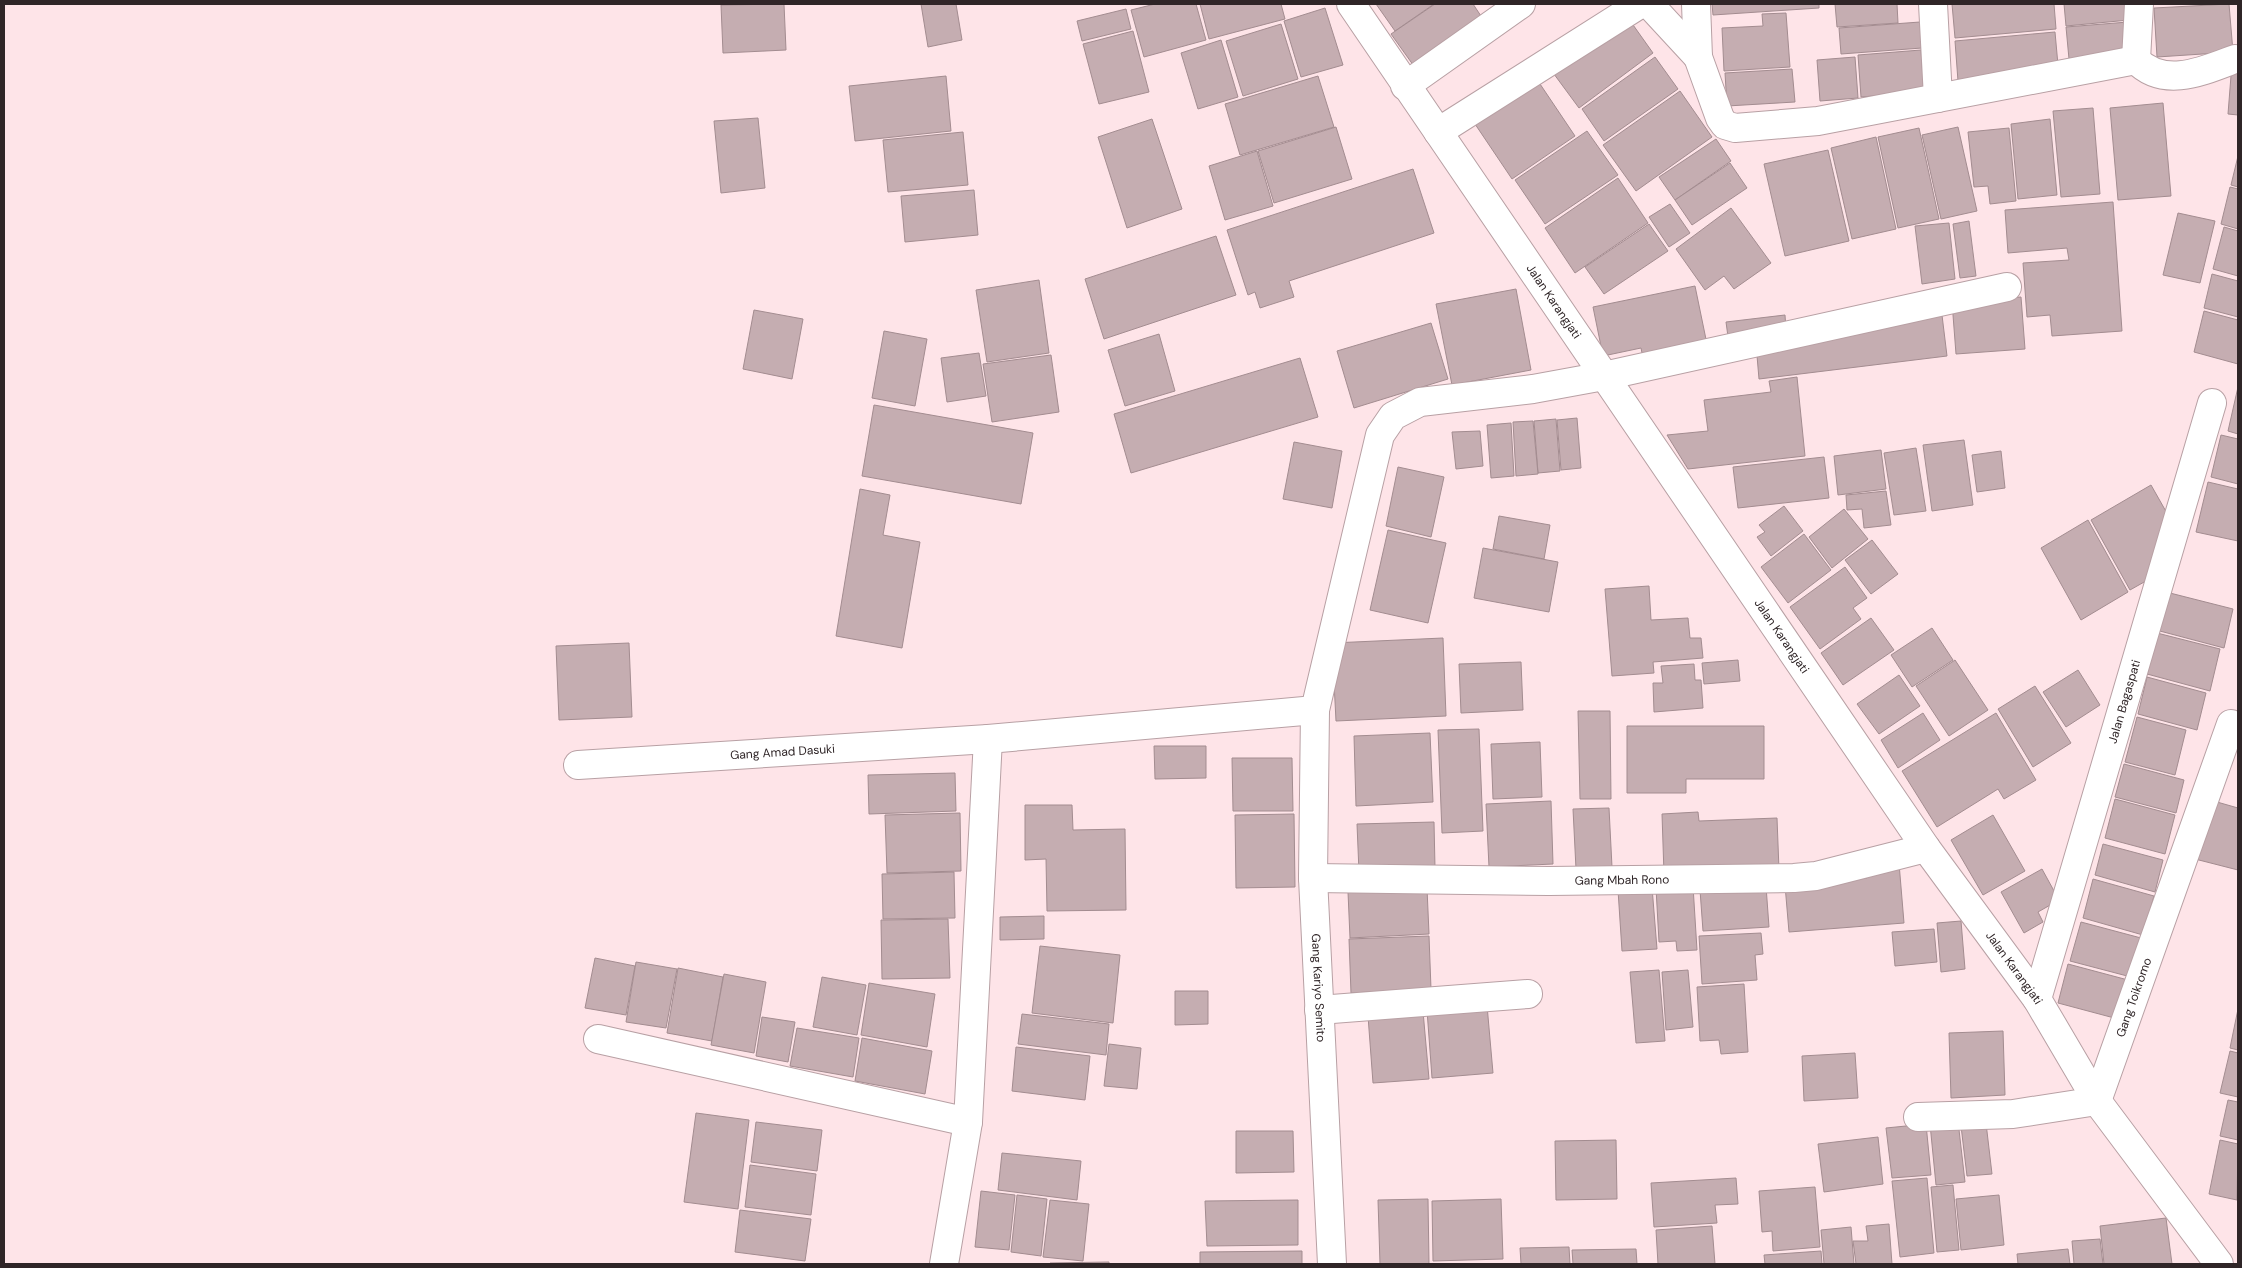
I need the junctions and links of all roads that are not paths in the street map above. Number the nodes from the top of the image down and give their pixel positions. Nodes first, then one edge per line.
1 (1351, 4) edge
2 (1521, 4) edge
3 (1640, 4) edge
4 (1649, 4) edge
5 (1696, 4) edge
6 (1933, 4) edge
7 (2139, 4) edge
8 (1698, 57) junction
9 (2235, 59) dead end
10 (2136, 60) junction
11 (1405, 86) junction
12 (1938, 98) junction
13 (1438, 132) junction
14 (2007, 287) dead end
15 (1604, 376) junction
16 (2212, 403) dead end
17 (1315, 710) junction
18 (2231, 724) dead end
19 (988, 739) junction
20 (578, 765) dead end
21 (1926, 848) junction
22 (1313, 878) junction
23 (1528, 994) dead end
24 (2037, 999) junction
25 (1319, 1010) junction
26 (598, 1039) dead end
27 (2096, 1101) junction
28 (1918, 1117) dead end
29 (968, 1122) junction
30 (944, 1264) edge
31 (1332, 1264) edge
32 (2219, 1264) edge

1 - 11 street, Jalan Karangjati
2 - 11 street
3 - 13 street
4 - 8 street
5 - 8 street
6 - 12 street
7 - 10 street
8 - 12 street
9 - 10 street
10 - 12 street
11 - 13 street, Jalan Karangjati
13 - 15 street, Jalan Karangjati
14 - 15 street, Gang Kariyo Semito
15 - 17 street, Gang Kariyo Semito
15 - 21 street, Jalan Karangjati
16 - 24 street, Jalan Bagaspati
17 - 19 street, Gang Amad Dasuki
17 - 22 street, Gang Kariyo Semito
18 - 27 street, Gang Toikromo
19 - 20 street, Gang Amad Dasuki
19 - 29 street
21 - 22 street, Gang Mbah Rono
21 - 24 street, Jalan Karangjati
22 - 25 street, Gang Kariyo Semito
23 - 25 street
24 - 27 street, Jalan Karangjati
25 - 31 street, Gang Kariyo Semito
26 - 29 street
27 - 28 street
27 - 32 street, Jalan Karangjati
29 - 30 street

